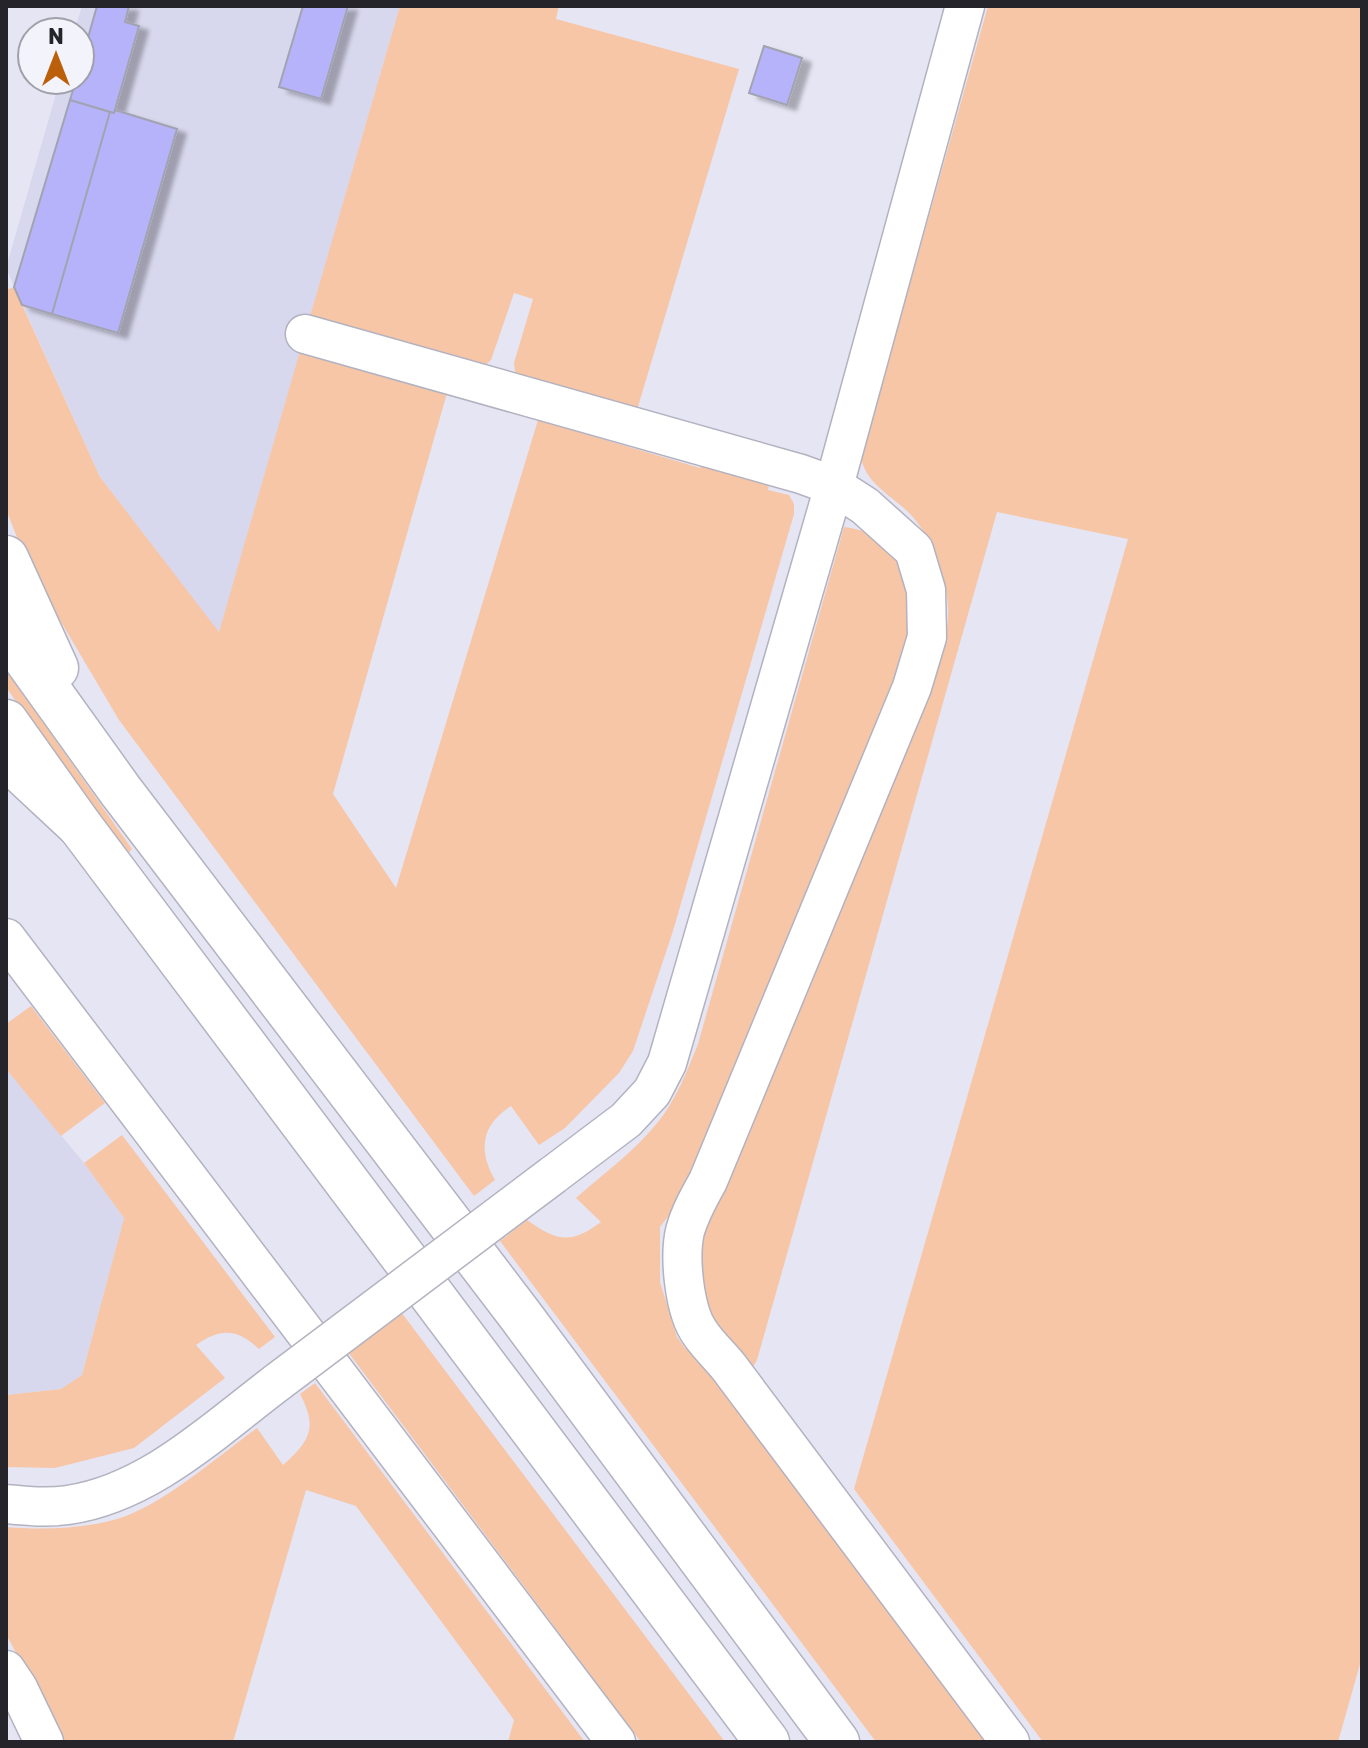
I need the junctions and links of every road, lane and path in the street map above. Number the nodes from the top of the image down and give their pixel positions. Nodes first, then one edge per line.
1 (965, 6) edge
2 (305, 334) dead end
3 (834, 486) junction
4 (6, 558) edge
5 (6, 631) edge
6 (6, 722) edge
7 (6, 757) edge
8 (120, 790) junction
9 (80, 826) junction
10 (6, 938) edge
11 (6, 1504) edge
12 (6, 1670) edge
13 (44, 1742) edge
14 (616, 1742) edge
15 (767, 1742) edge
16 (837, 1742) edge
17 (1010, 1742) edge

1 - 3 street
2 - 3 street
3 - 11 street, bridge
3 - 17 street
4 - 8 main road
5 - 8 main road
6 - 9 main road
7 - 9 main road
8 - 16 main road
9 - 15 main road
10 - 14 street
12 - 13 street

